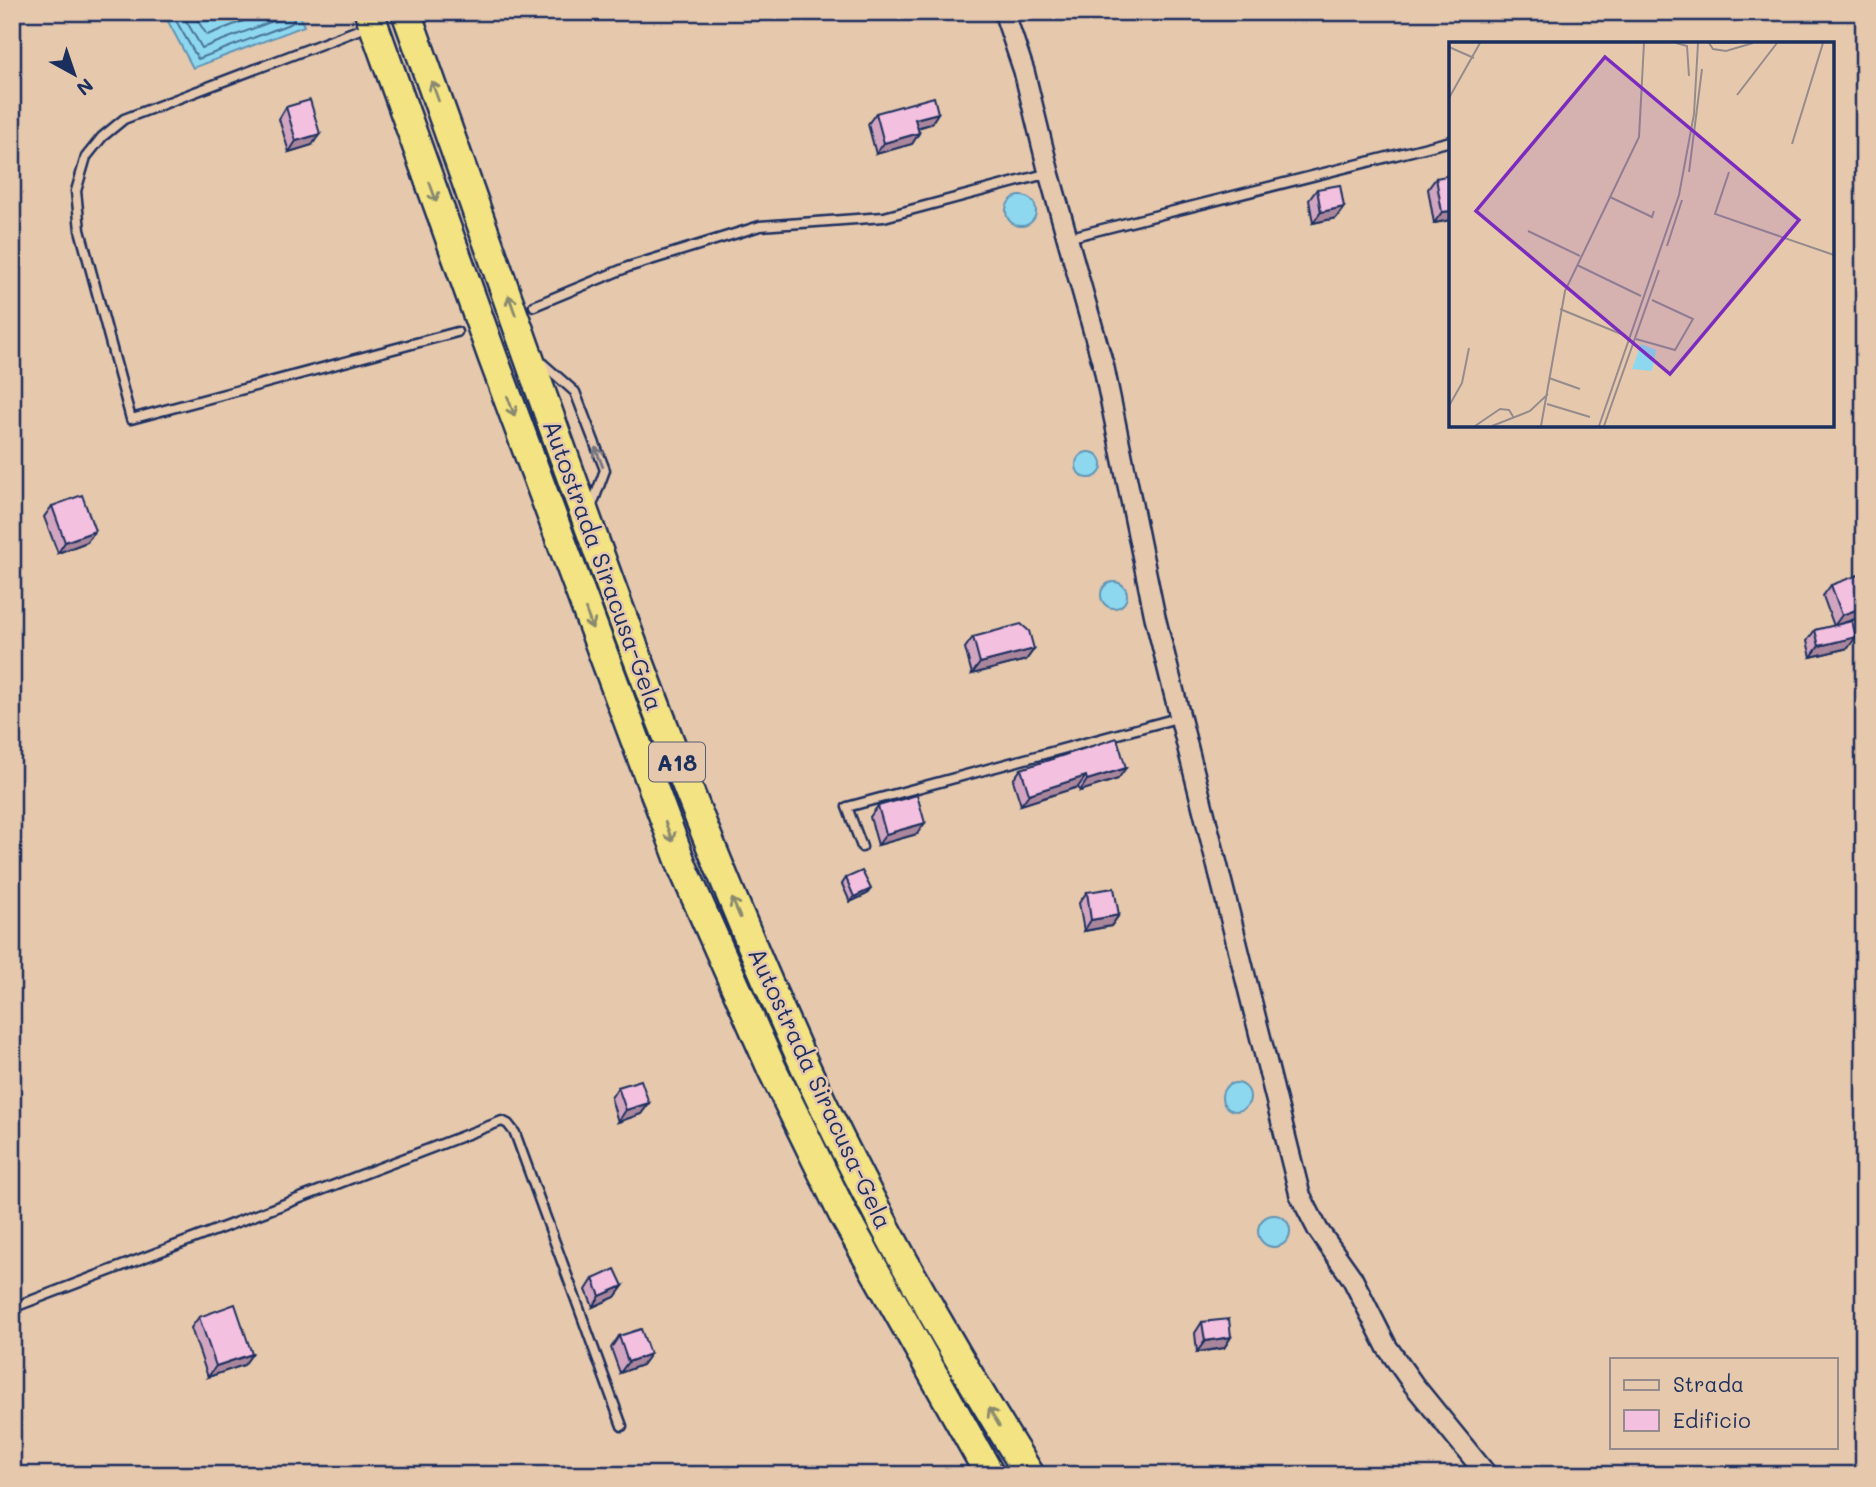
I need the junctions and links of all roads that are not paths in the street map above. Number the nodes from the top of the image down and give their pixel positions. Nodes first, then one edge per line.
1 (406, 12) edge
2 (1004, 12) edge
3 (364, 21) edge
4 (1449, 142) edge
5 (1049, 173) junction
6 (1067, 238) junction
7 (534, 306) dead end
8 (457, 332) dead end
9 (1181, 717) junction
10 (862, 847) dead end
11 (12, 1308) edge
12 (622, 1426) dead end
13 (989, 1475) edge
14 (1030, 1475) edge
15 (1488, 1475) edge

14 -> 1 highway, Autostrada Siracusa-Gela / A18
2 - 5 street
3 - 8 lane
3 -> 13 highway, Autostrada Siracusa-Gela / A18
4 - 6 lane
5 - 6 street
5 - 7 lane
6 - 9 street
9 - 10 lane
9 - 15 street
11 - 12 lane

